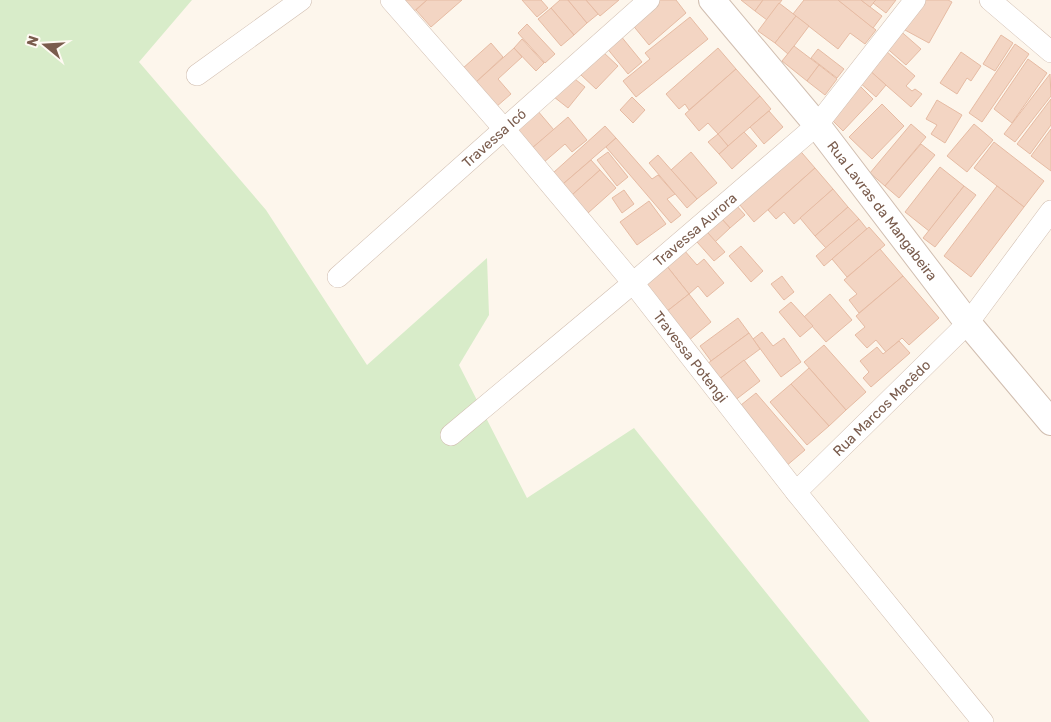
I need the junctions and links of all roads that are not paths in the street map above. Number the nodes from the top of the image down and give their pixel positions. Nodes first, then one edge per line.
1 (301, 0) edge
2 (390, 0) edge
3 (649, 0) edge
4 (712, 0) edge
5 (915, 0) edge
6 (990, 0) edge
7 (1051, 52) edge
8 (198, 75) dead end
9 (817, 125) junction
10 (505, 130) junction
11 (1051, 211) edge
12 (338, 277) dead end
13 (633, 283) junction
14 (968, 323) junction
15 (1051, 422) edge
16 (451, 435) dead end
17 (796, 492) junction
18 (983, 722) edge

1 - 8 street
2 - 10 street, Travessa Potengi
3 - 10 street, Travessa Icó
4 - 9 street, Rua Lavras da Mangabeira
5 - 9 street, Travessa Aurora
6 - 7 street
9 - 13 street, Travessa Aurora
9 - 14 street, Rua Lavras da Mangabeira
10 - 12 street, Travessa Icó
10 - 13 street, Travessa Potengi
11 - 14 street, Rua Marcos Macêdo
13 - 16 street, Travessa Aurora
13 - 17 street, Travessa Potengi
14 - 15 street, Rua Lavras da Mangabeira
14 - 17 street, Rua Marcos Macêdo
17 - 18 street, Travessa Potengi

